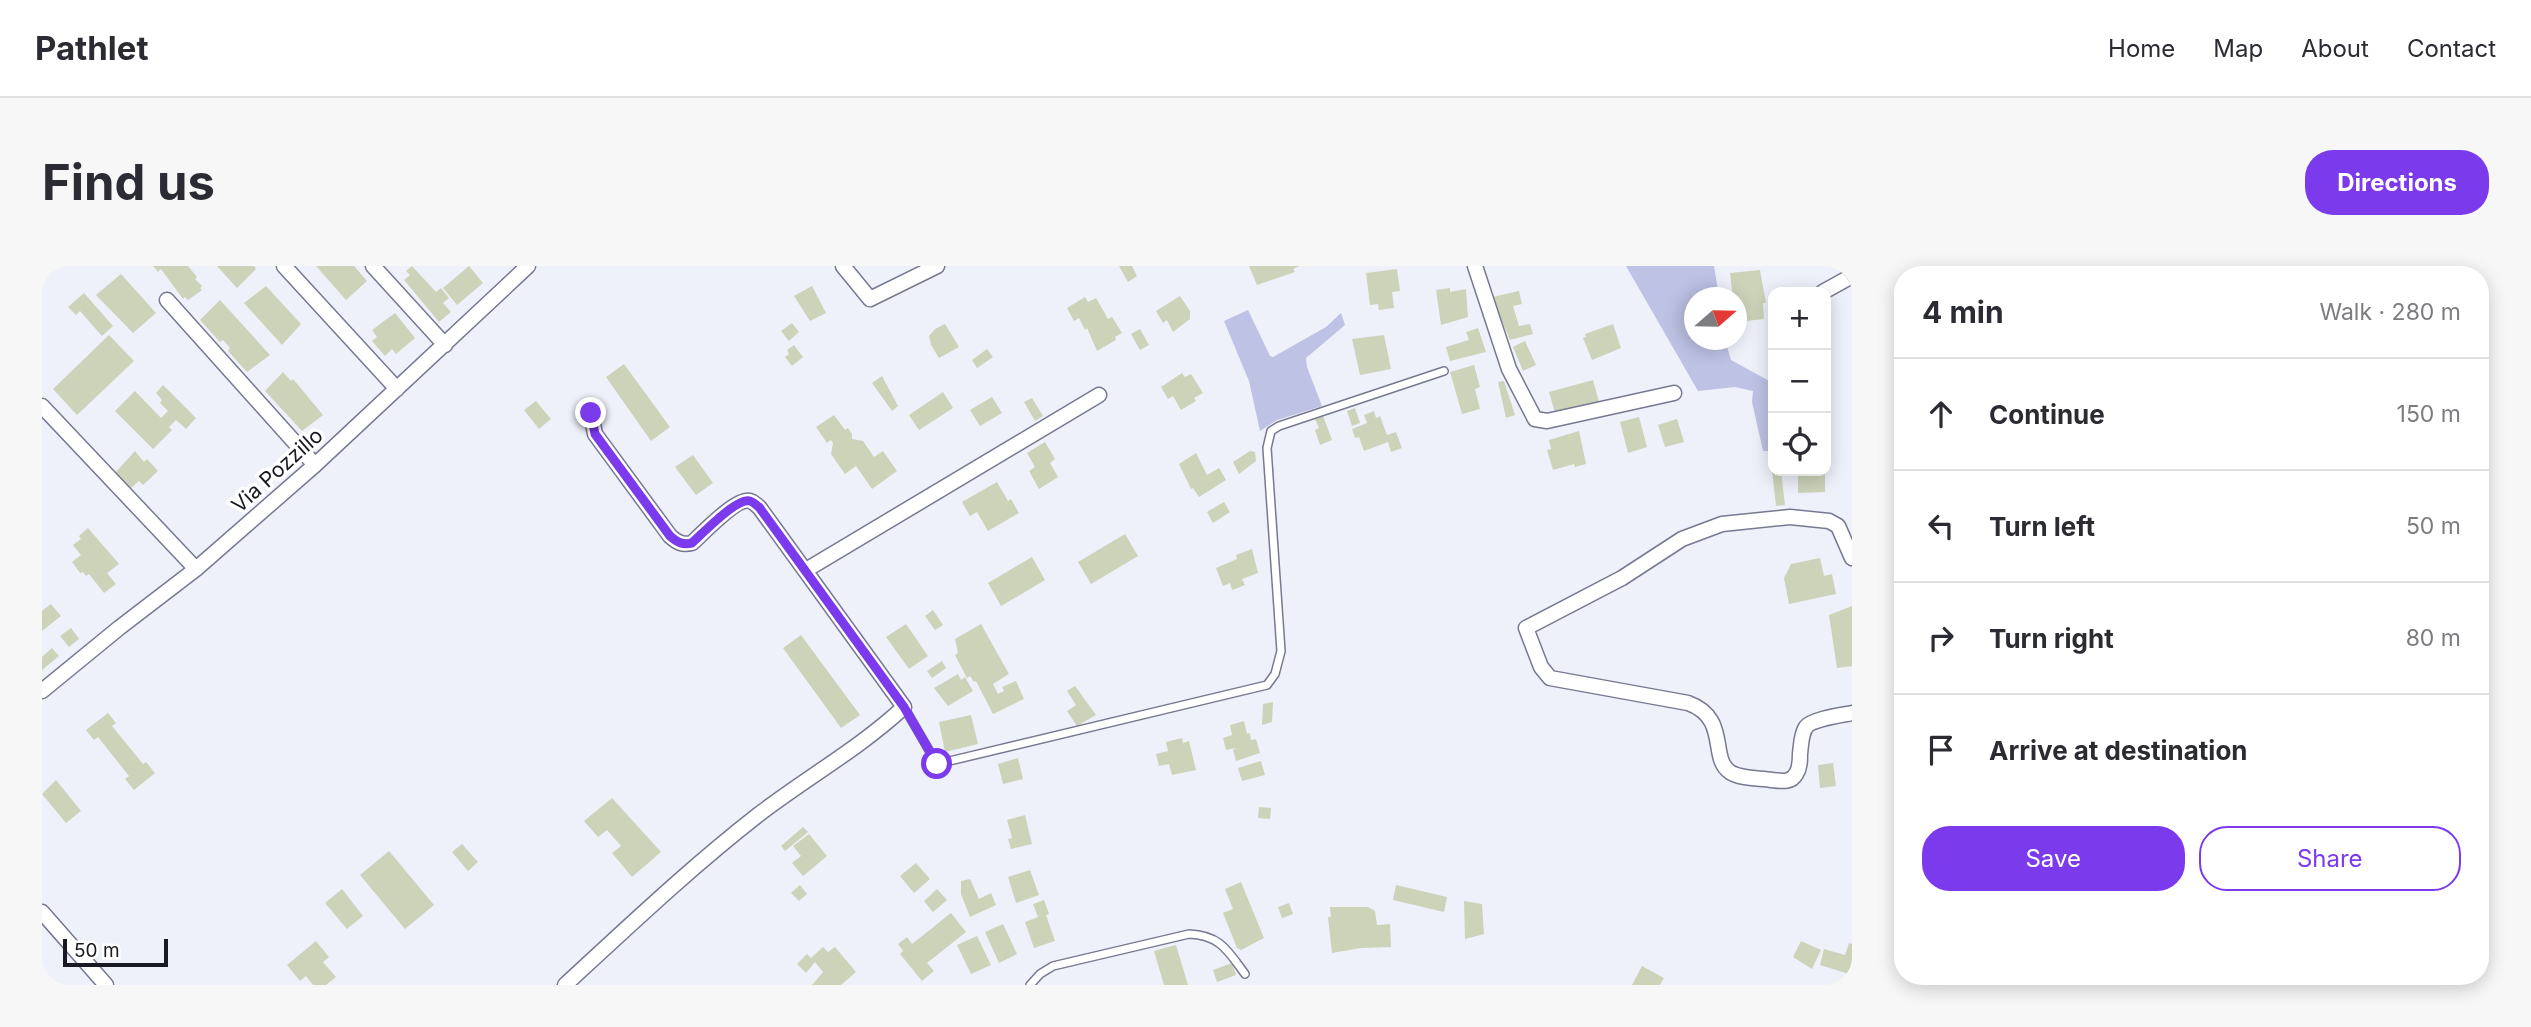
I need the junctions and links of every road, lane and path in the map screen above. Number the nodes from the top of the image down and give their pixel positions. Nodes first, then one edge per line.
1 (284, 266) edge
2 (373, 266) edge
3 (528, 266) edge
4 (844, 266) edge
5 (937, 266) edge
6 (1475, 266) edge
7 (1852, 276) edge
8 (1831, 288) edge
9 (167, 300) dead end
10 (444, 345) junction
11 (1444, 371) dead end
12 (397, 389) junction
13 (1674, 393) dead end
14 (1098, 395) dead end
15 (42, 406) edge
16 (591, 413) dead end
17 (315, 465) junction
18 (1852, 558) edge
19 (196, 569) junction
20 (806, 570) junction
21 (42, 691) edge
22 (904, 707) junction
23 (1852, 713) edge
24 (42, 912) edge
25 (1245, 974) dead end
26 (106, 985) edge
27 (565, 985) edge
28 (1030, 985) edge

1 - 12 street
2 - 10 street
3 - 10 street, Via Pozzillo
4 - 5 street
6 - 13 street
7 - 8 street
9 - 17 street
10 - 12 street, Via Pozzillo
11 - 22 lane
12 - 17 street, Via Pozzillo
14 - 20 street
15 - 19 street
16 - 20 street
17 - 19 street, Via Pozzillo
18 - 23 street
19 - 21 street, Via Pozzillo
20 - 22 street
22 - 27 street
24 - 26 street
25 - 28 lane

